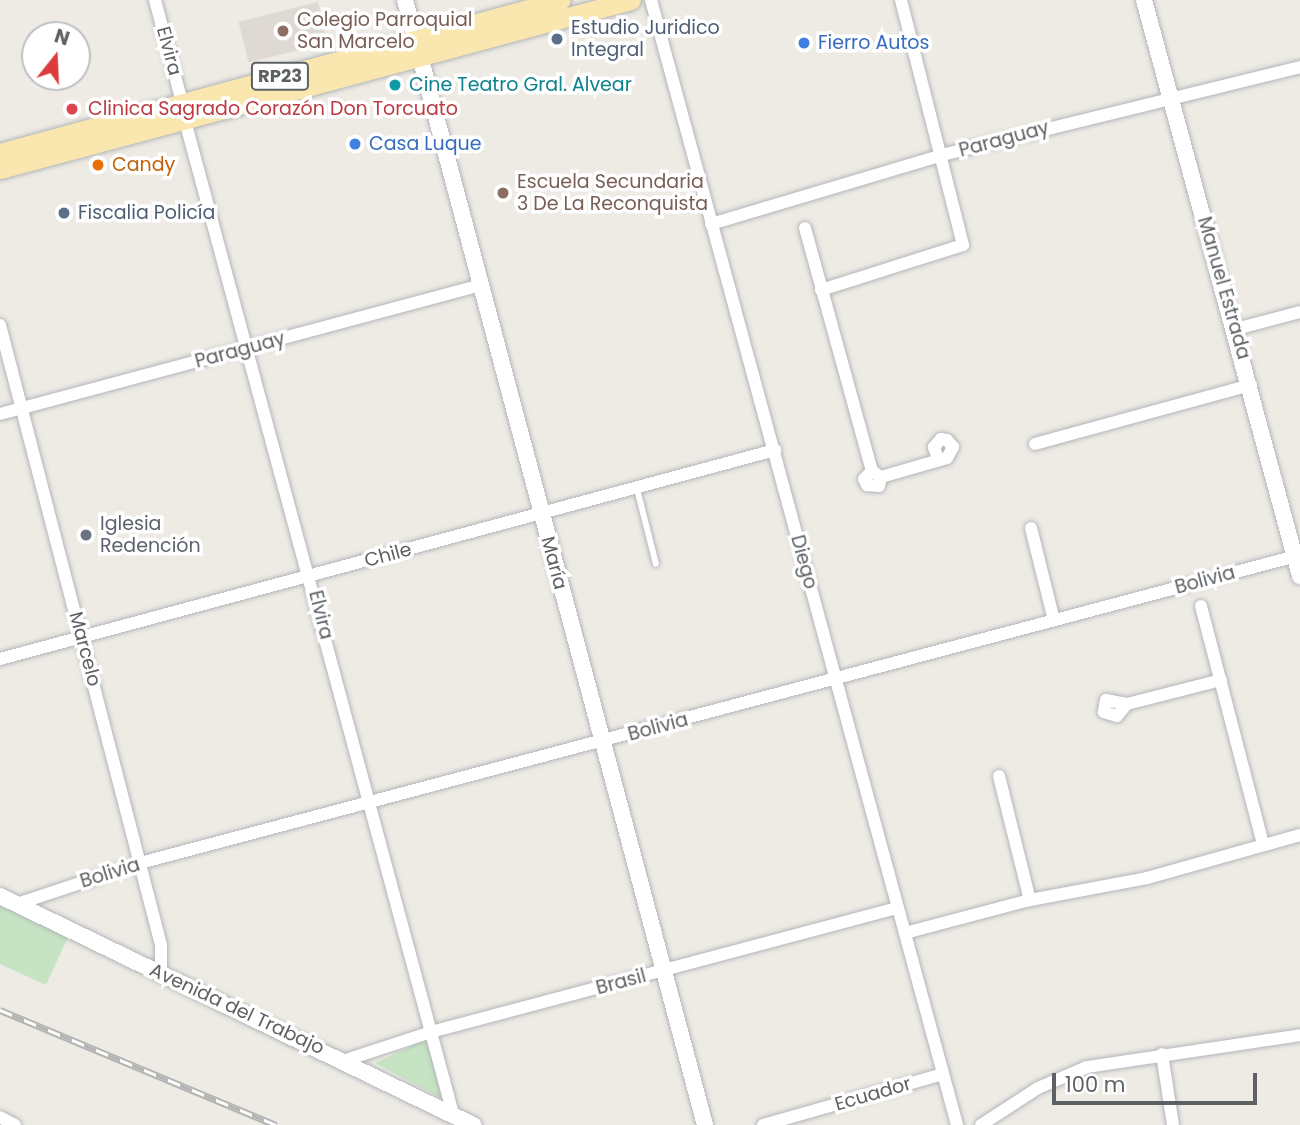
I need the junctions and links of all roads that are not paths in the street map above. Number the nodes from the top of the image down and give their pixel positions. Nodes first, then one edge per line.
1 (155, 0) edge
2 (405, 0) edge
3 (561, 0) edge
4 (631, 0) edge
5 (651, 0) edge
6 (901, 0) edge
7 (1144, 0) edge
8 (417, 48) junction
9 (1300, 67) edge
10 (1170, 99) junction
11 (183, 110) junction
12 (0, 153) edge
13 (942, 155) junction
14 (0, 169) edge
15 (711, 224) junction
16 (805, 228) dead end
17 (480, 285) junction
18 (821, 290) junction
19 (1300, 312) edge
20 (0, 325) edge
21 (1236, 329) junction
22 (248, 348) junction
23 (1251, 385) junction
24 (21, 409) junction
25 (0, 414) edge
26 (1035, 444) dead end
27 (775, 450) junction
28 (938, 459) dead end
29 (637, 489) junction
30 (541, 514) junction
31 (1031, 528) dead end
32 (1297, 556) edge
33 (656, 564) dead end
34 (311, 575) junction
35 (1300, 576) edge
36 (1201, 606) dead end
37 (1054, 620) junction
38 (82, 637) junction
39 (0, 659) edge
40 (835, 678) junction
41 (1220, 680) junction
42 (1128, 704) dead end
43 (603, 742) junction
44 (999, 776) dead end
45 (367, 804) junction
46 (1300, 835) edge
47 (1263, 844) junction
48 (140, 863) junction
49 (0, 897) edge
50 (1030, 900) junction
51 (18, 904) junction
52 (897, 908) junction
53 (905, 933) junction
54 (664, 970) junction
55 (161, 973) junction
56 (431, 1032) junction
57 (1300, 1035) edge
58 (1162, 1054) junction
59 (346, 1060) junction
60 (943, 1074) junction
61 (453, 1114) junction
62 (0, 1117) edge
63 (15, 1125) edge
64 (473, 1125) edge
65 (705, 1125) edge
66 (762, 1125) edge
67 (957, 1125) edge
68 (981, 1125) edge
69 (1173, 1125) edge

1 - 11 street, Elvira
2 - 8 street, María
3 - 8 main road, RP23
4 - 8 main road, RP23
5 - 15 street, Diego
6 - 13 street
7 - 10 street, Manuel Estrada
8 - 11 main road, RP23
8 - 17 street, María
9 - 10 street, Paraguay
10 - 13 street, Paraguay
10 - 21 street, Manuel Estrada
11 - 12 main road, RP23
11 - 14 main road, RP23
11 - 22 street, Elvira
13 - 15 street, Paraguay
13 - 18 street
15 - 27 street, Diego
16 - 18 street
17 - 22 street, Paraguay
17 - 30 street, María
18 - 28 street
19 - 21 street
20 - 24 street, Marcelo
21 - 23 street, Manuel Estrada
22 - 24 street, Paraguay
22 - 34 street, Elvira
23 - 26 street
23 - 32 street, Manuel Estrada
24 - 25 street, Paraguay
24 - 38 street, Marcelo
27 - 29 street, Chile
27 - 40 street, Diego
29 - 30 street, Chile
29 - 33 lane
30 - 34 street, Chile
30 - 43 street, María
31 - 37 street
32 - 35 street, Manuel Estrada
32 - 37 street, Bolivia
34 - 38 street, Chile
34 - 45 street, Elvira
36 - 41 street
37 - 40 street, Bolivia
38 - 39 street, Chile
38 - 48 street, Marcelo
40 - 43 street, Bolivia
40 - 52 street, Diego
41 - 42 street
41 - 47 street
43 - 45 street, Bolivia
43 - 54 street, María
44 - 50 street
45 - 48 street, Bolivia
45 - 56 street, Elvira
46 - 47 street
47 - 50 street
48 - 51 street, Bolivia
48 - 55 street, Marcelo
49 - 51 street, Avenida del Trabajo
50 - 53 street
51 - 55 street, Avenida del Trabajo
52 - 53 street, Diego
52 - 54 street, Brasil
53 - 60 street, Diego
54 - 56 street, Brasil
54 - 65 street, María
55 - 59 street, Avenida del Trabajo
56 - 59 street, Brasil
56 - 61 street, Elvira
57 - 58 street
58 - 68 street
58 - 69 street
59 - 61 street, Avenida del Trabajo
60 - 66 street, Ecuador
60 - 67 street, Diego
61 - 64 street, Avenida del Trabajo
62 - 63 street

